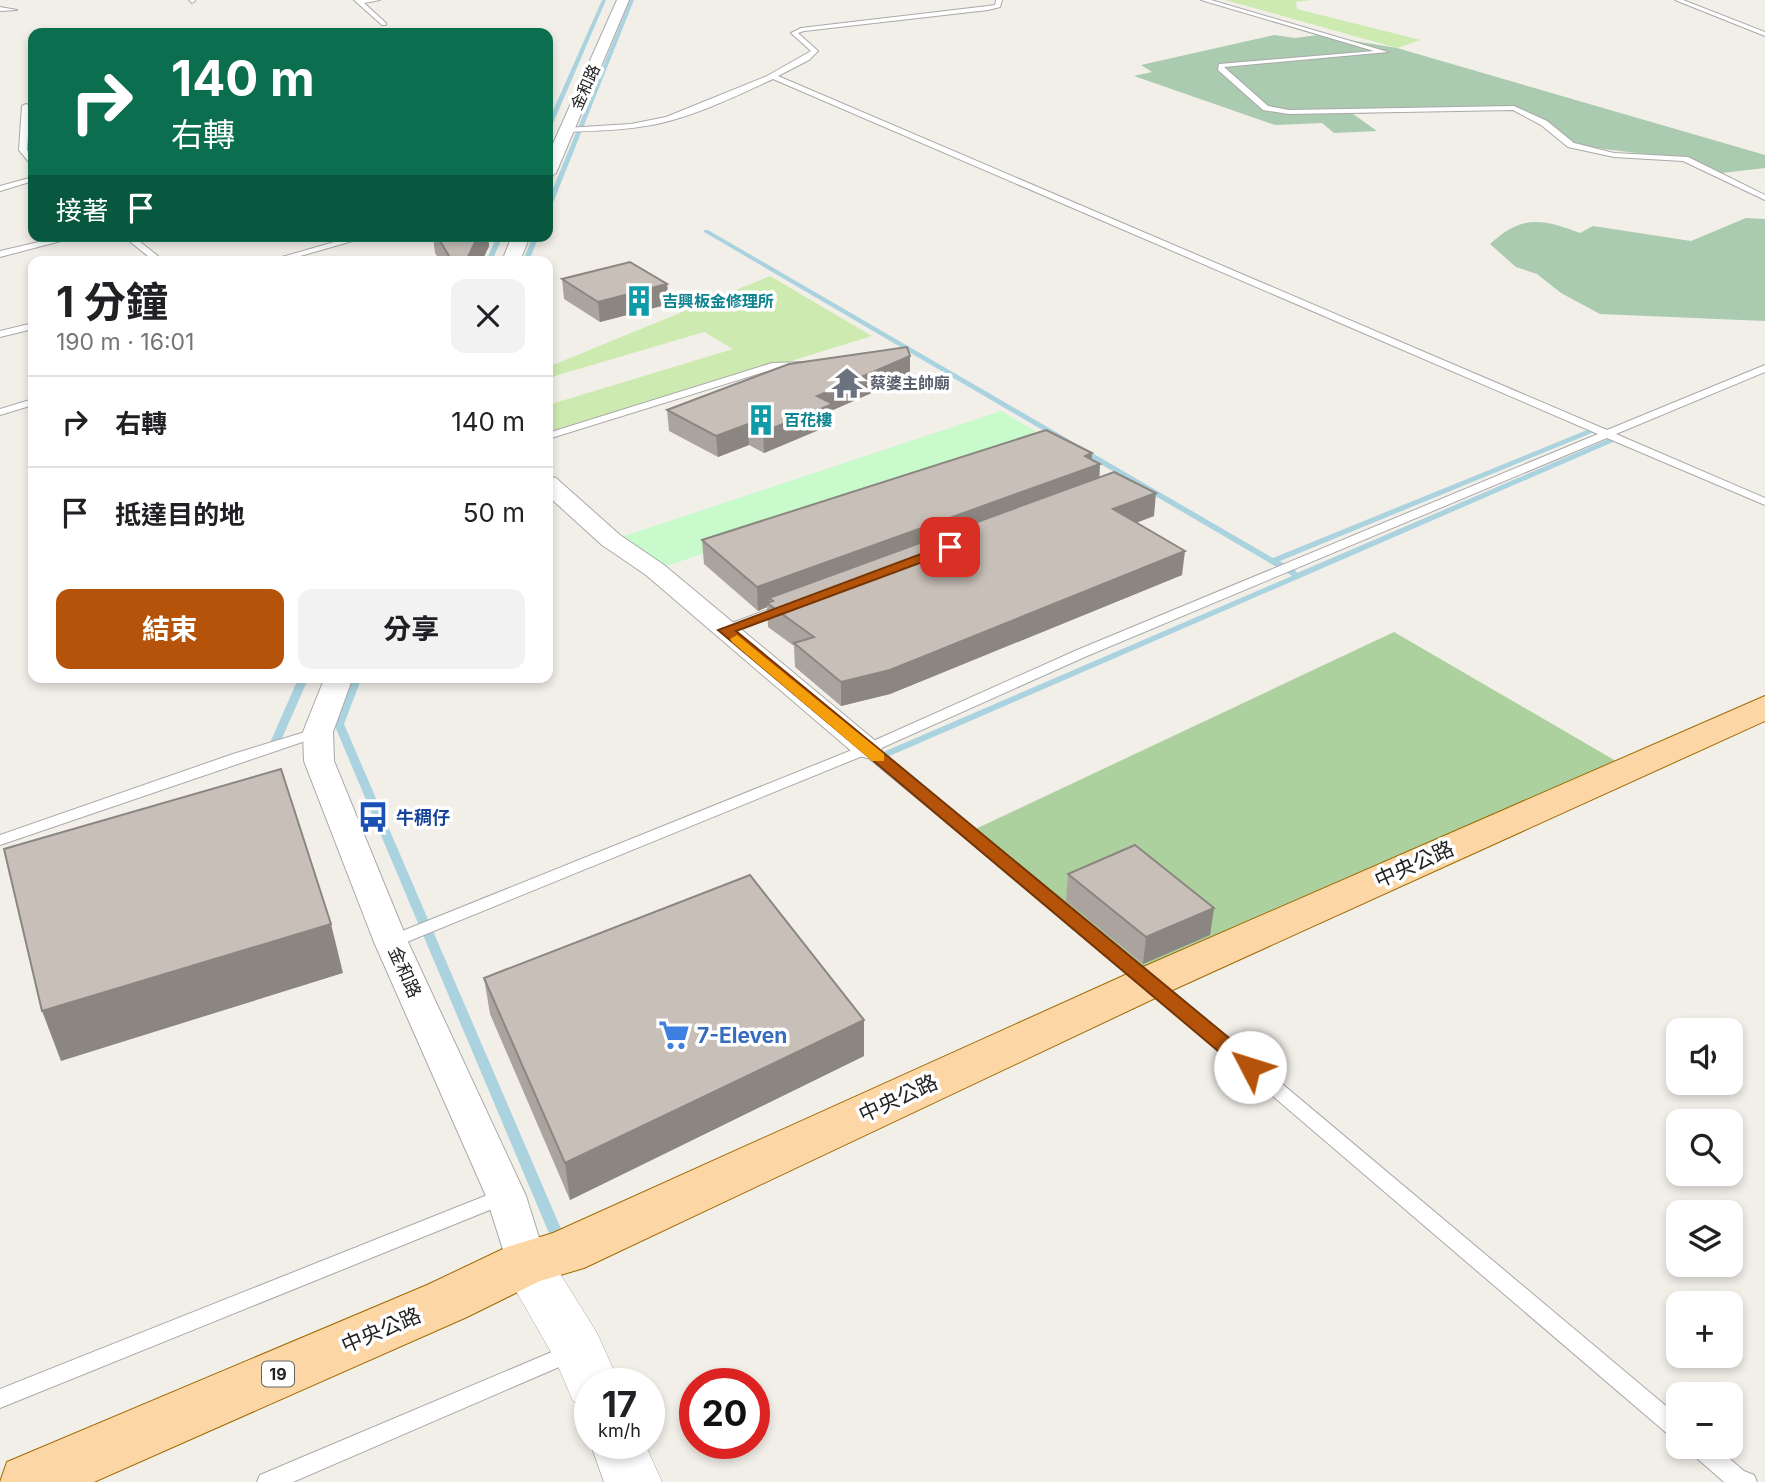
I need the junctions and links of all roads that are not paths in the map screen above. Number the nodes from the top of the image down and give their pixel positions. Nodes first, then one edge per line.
1 (377, 0) edge
2 (623, 0) edge
3 (999, 0) edge
4 (1204, 0) edge
5 (1211, 0) edge
6 (1678, 0) edge
7 (357, 1) edge
8 (0, 9) edge
9 (14, 10) dead end
10 (384, 24) dead end
11 (1765, 34) edge
12 (772, 76) junction
13 (26, 106) dead end
14 (566, 130) junction
15 (28, 158) edge
16 (553, 161) edge
17 (28, 181) edge
18 (0, 189) edge
19 (1765, 198) edge
20 (51, 242) edge
21 (135, 242) edge
22 (343, 242) edge
23 (0, 254) edge
24 (153, 256) edge
25 (291, 256) edge
26 (28, 327) edge
27 (0, 334) edge
28 (817, 365) edge
29 (1765, 368) edge
30 (28, 404) edge
31 (0, 412) edge
32 (553, 434) edge
33 (1606, 434) junction
34 (553, 488) edge
35 (1765, 502) edge
36 (790, 606) edge
37 (731, 634) junction
38 (337, 683) edge
39 (1765, 708) edge
40 (318, 732) junction
41 (867, 748) junction
42 (0, 841) edge
43 (391, 942) junction
44 (1150, 982) junction
45 (506, 1196) junction
46 (526, 1263) junction
47 (585, 1367) edge
48 (0, 1399) edge
49 (1666, 1419) edge
50 (623, 1459) edge
51 (1714, 1459) edge
52 (28, 1482) edge
53 (268, 1482) edge
54 (633, 1482) edge
55 (1746, 1482) edge

1 - 7 lane
2 - 14 street, 金和路
3 - 12 lane
4 - 5 lane
5 - 19 lane
6 - 11 lane
7 - 10 lane
8 - 9 lane
12 - 14 lane
12 - 33 lane
13 - 15 lane
14 - 16 street, 金和路
17 - 18 lane
20 - 23 lane
21 - 24 lane
22 - 25 lane
26 - 27 lane
28 - 32 lane
29 - 33 lane
30 - 31 lane
33 - 35 lane
33 - 41 lane
34 - 37 street
36 - 37 lane
37 - 41 street
38 - 40 street, 金和路
39 - 44 main road, 中央公路 / 19
40 - 42 lane
40 - 43 street, 金和路
41 - 43 lane
41 - 44 lane
43 - 45 street, 金和路
44 - 46 main road, 中央公路 / 19
44 - 49 lane
45 - 46 street, 金和路
45 - 48 lane
46 - 47 street
46 - 52 main road, 中央公路 / 19
47 - 53 lane
50 - 54 street
51 - 55 lane

